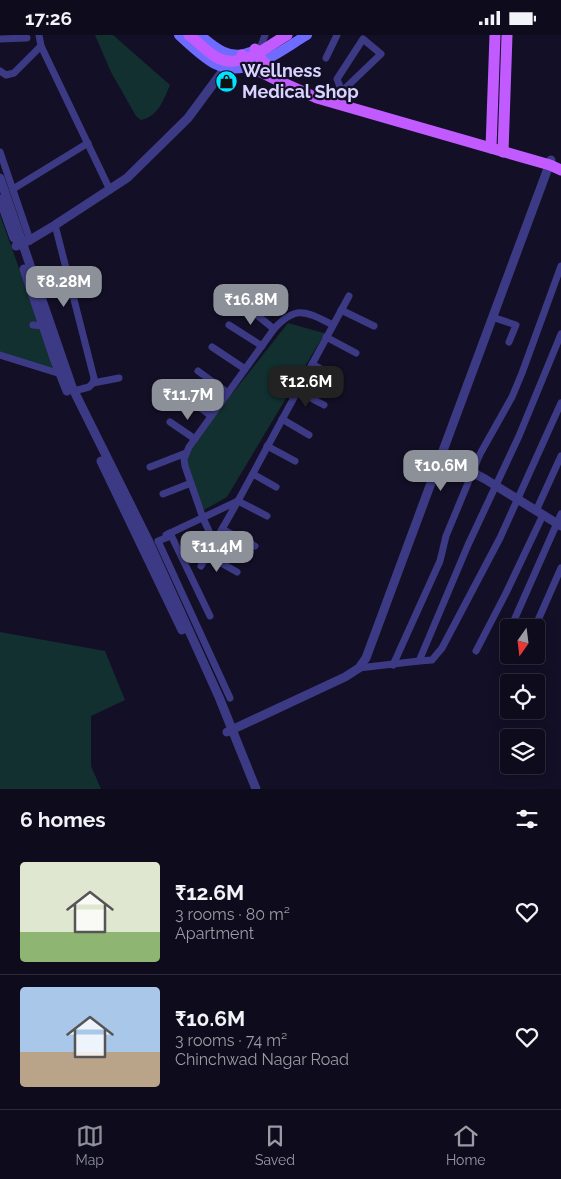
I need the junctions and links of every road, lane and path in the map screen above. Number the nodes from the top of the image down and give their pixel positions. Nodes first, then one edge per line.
1 (39, 35) edge
2 (179, 35) edge
3 (189, 35) edge
4 (200, 35) edge
5 (265, 35) edge
6 (279, 35) edge
7 (286, 35) edge
8 (307, 35) edge
9 (337, 35) edge
10 (495, 35) edge
11 (507, 35) edge
12 (27, 38) dead end
13 (0, 39) edge
14 (41, 46) junction
15 (258, 48) junction
16 (228, 54) junction
17 (242, 55) junction
18 (326, 58) dead end
19 (266, 65) junction
20 (251, 67) junction
21 (225, 68) junction
22 (0, 71) edge
23 (338, 95) junction
24 (88, 143) junction
25 (491, 145) junction
26 (503, 148) junction
27 (0, 151) edge
28 (554, 163) edge
29 (561, 170) edge
30 (0, 178) edge
31 (13, 189) junction
32 (110, 190) junction
33 (0, 199) edge
34 (55, 225) junction
35 (23, 243) junction
36 (561, 266) edge
37 (349, 296) dead end
38 (243, 304) dead end
39 (341, 310) junction
40 (492, 317) junction
41 (33, 325) dead end
42 (229, 325) dead end
43 (333, 325) junction
44 (43, 326) junction
45 (374, 326) dead end
46 (274, 329) junction
47 (561, 334) edge
48 (326, 337) junction
49 (509, 342) dead end
50 (262, 346) junction
51 (212, 347) dead end
52 (356, 353) dead end
53 (0, 355) edge
54 (312, 364) junction
55 (245, 369) junction
56 (198, 371) dead end
57 (64, 375) junction
58 (119, 378) dead end
59 (340, 379) dead end
60 (93, 383) junction
61 (74, 391) junction
62 (297, 391) junction
63 (228, 393) junction
64 (183, 394) dead end
65 (561, 403) edge
66 (324, 405) dead end
67 (211, 416) junction
68 (282, 419) junction
69 (170, 422) dead end
70 (309, 435) dead end
71 (195, 439) junction
72 (268, 446) junction
73 (186, 453) junction
74 (561, 455) edge
75 (441, 456) junction
76 (296, 461) dead end
77 (150, 467) dead end
78 (472, 472) junction
79 (253, 474) junction
80 (190, 483) junction
81 (497, 486) junction
82 (276, 487) dead end
83 (163, 494) dead end
84 (518, 499) junction
85 (238, 501) junction
86 (540, 513) junction
87 (561, 514) edge
88 (267, 516) dead end
89 (203, 518) junction
90 (559, 525) edge
91 (222, 529) junction
92 (169, 535) junction
93 (214, 542) junction
94 (146, 543) junction
95 (255, 546) dead end
96 (207, 555) junction
97 (201, 566) dead end
98 (561, 568) edge
99 (237, 572) dead end
100 (210, 616) dead end
101 (515, 619) edge
102 (539, 619) edge
103 (476, 651) dead end
104 (419, 661) junction
105 (394, 665) junction
106 (359, 668) junction
107 (230, 698) dead end
108 (229, 731) junction
109 (250, 789) edge
110 (256, 789) edge

1 - 14 street
2 - 21 main road
3 - 7 main road, bridge
4 - 16 main road
5 - 15 street
6 - 15 main road
8 - 19 main road
9 - 18 street
10 - 25 main road
11 - 26 main road
12 - 13 street
14 - 22 street
14 - 24 street
15 - 17 main road
15 - 19 main road
16 - 17 main road
16 - 21 street
17 - 20 main road
19 - 20 main road
19 - 23 main road
20 - 21 main road
20 - 25 main road
21 - 32 street
23 - 23 street
23 - 25 main road
24 - 31 street
24 - 32 street
25 - 26 main road
26 - 28 main road
27 - 31 street
28 - 29 main road
28 - 40 street
30 - 35 street
31 - 35 street
32 - 34 street
33 - 35 street
34 - 35 street
34 - 60 street
35 - 44 street
35 - 57 street
36 - 78 street
37 - 39 street
38 - 46 street
39 - 43 street
39 - 45 street
40 - 49 street
40 - 75 street
41 - 44 street
42 - 50 street
43 - 46 street
43 - 48 street
44 - 57 street
46 - 50 street
47 - 81 street
48 - 52 street
48 - 54 street
50 - 55 street
51 - 55 street
53 - 57 street
54 - 59 street
54 - 62 street
55 - 63 street
56 - 63 street
57 - 61 street
57 - 94 street
58 - 60 street
60 - 61 street
61 - 94 street
62 - 66 street
62 - 68 street
63 - 67 street
64 - 67 street
65 - 84 street
67 - 71 street
68 - 70 street
68 - 72 street
69 - 71 street
71 - 73 street
72 - 76 street
72 - 79 street
73 - 77 street
73 - 80 street
74 - 86 street
75 - 78 street
75 - 106 street
78 - 81 street
78 - 105 street
79 - 82 street
79 - 85 street
80 - 83 street
80 - 89 street
81 - 84 street
81 - 104 street
84 - 86 street
84 - 104 street
85 - 88 street
85 - 89 street
85 - 91 street
86 - 90 street
86 - 103 street
87 - 90 street
89 - 92 street
89 - 93 street
90 - 101 street
91 - 93 street
91 - 95 street
92 - 94 street
92 - 100 street
92 - 107 street
93 - 96 street
94 - 108 street
96 - 97 street
96 - 99 street
98 - 102 street
104 - 105 street
105 - 106 street
106 - 108 street
108 - 109 street
108 - 110 street

